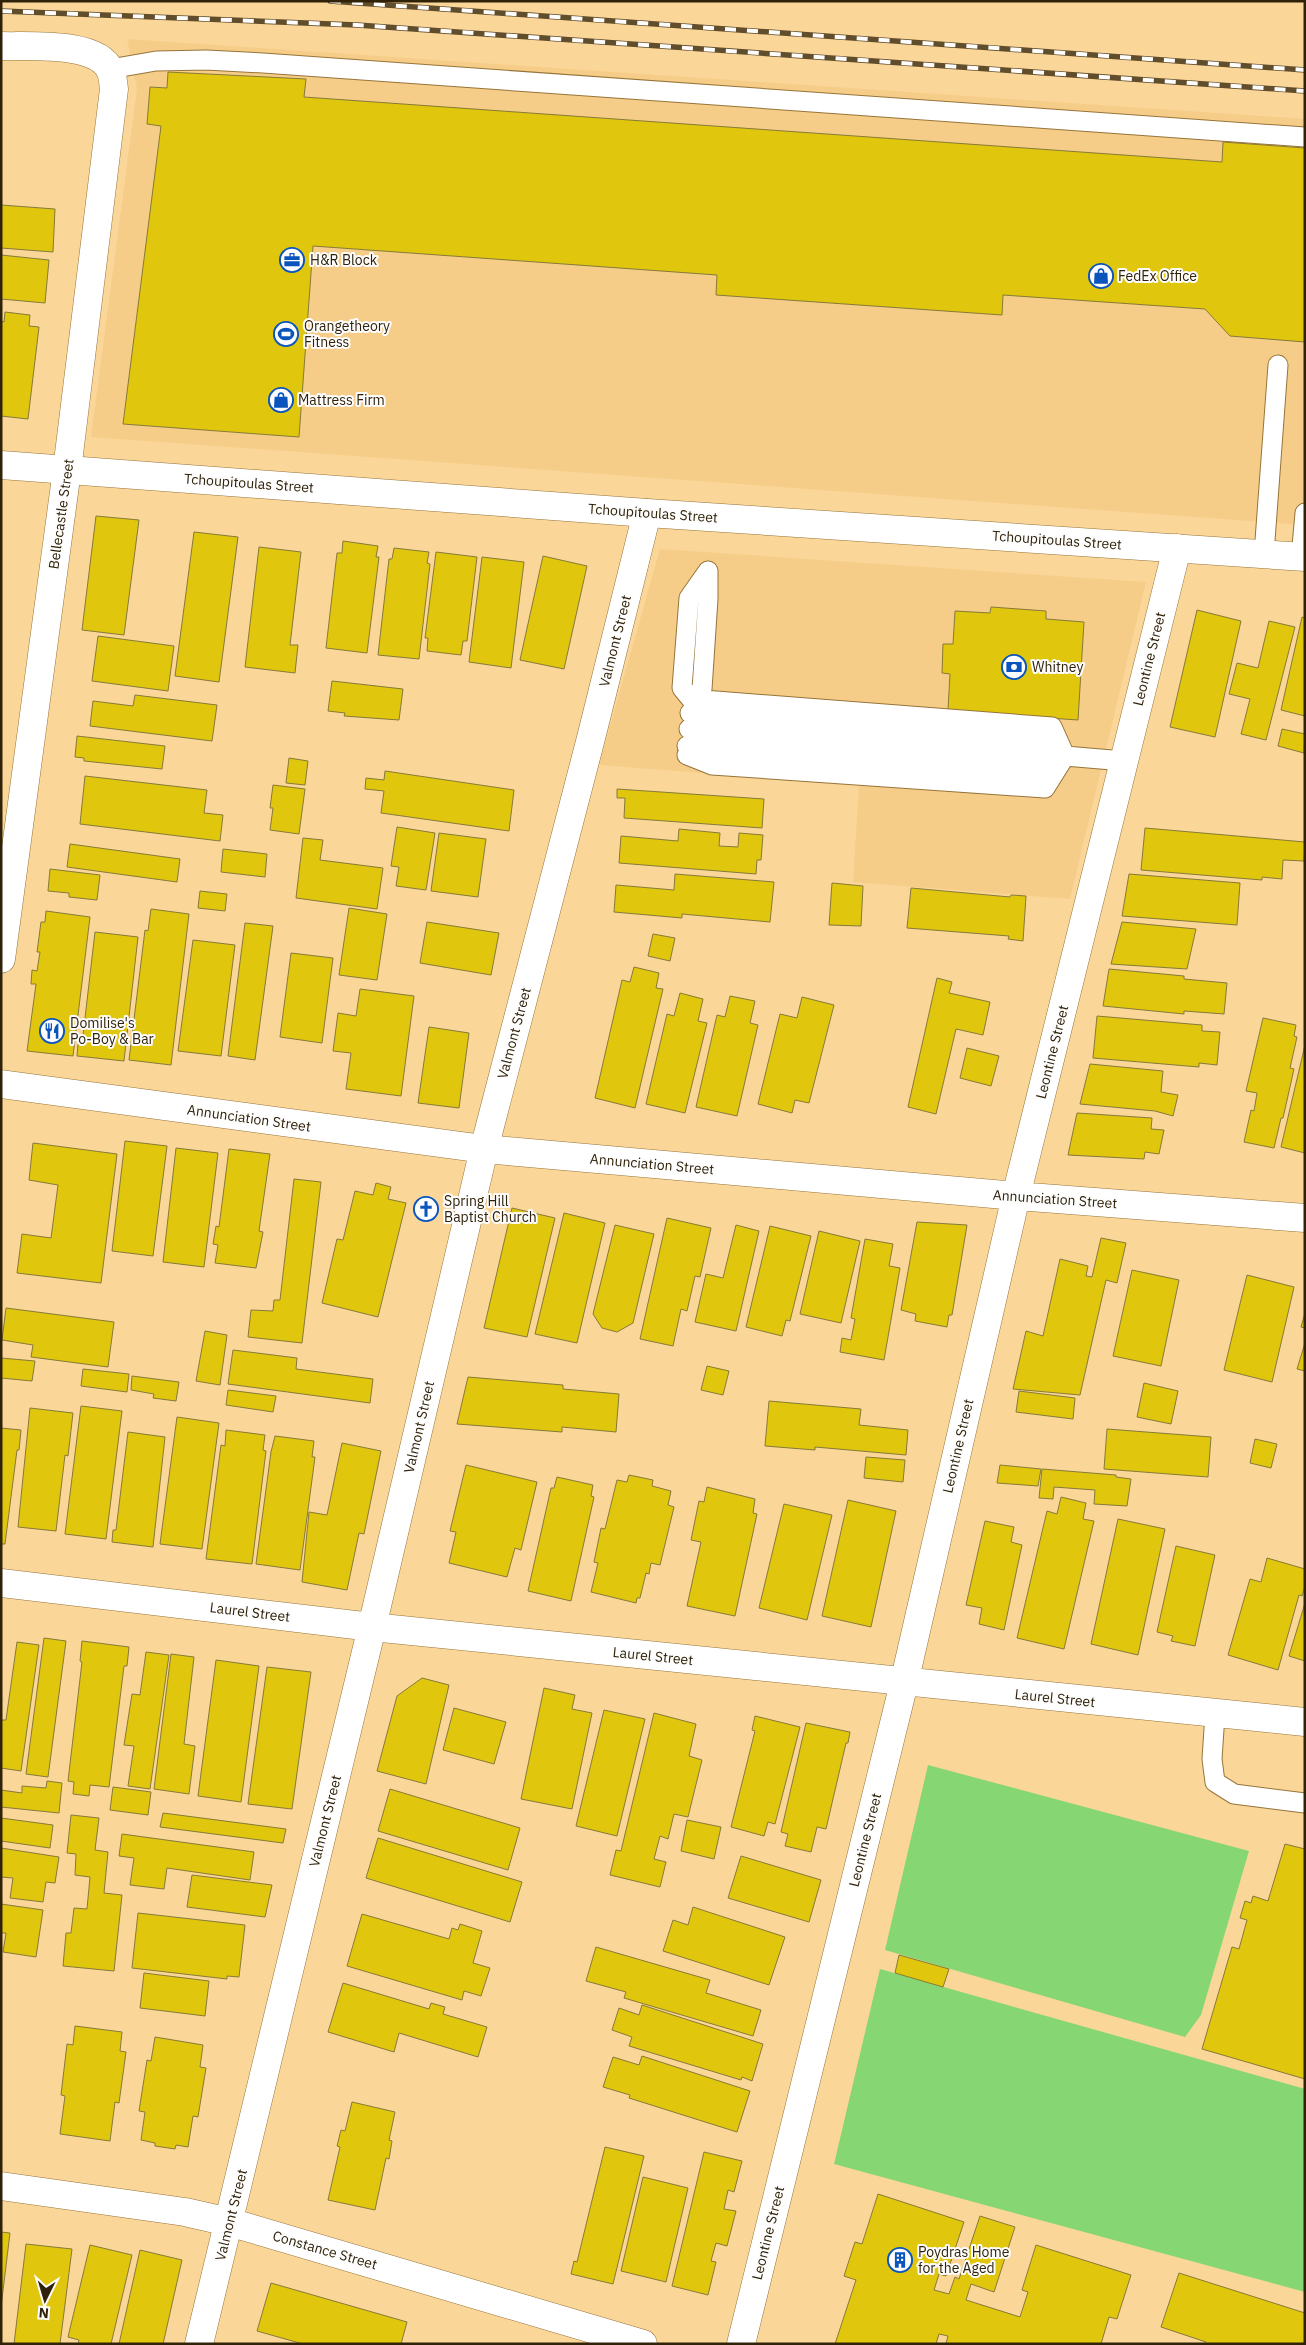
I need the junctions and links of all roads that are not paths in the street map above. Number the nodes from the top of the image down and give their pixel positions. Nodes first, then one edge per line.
1 (1, 46) edge
2 (110, 69) junction
3 (1305, 137) edge
4 (1278, 366) dead end
5 (1, 465) edge
6 (67, 470) junction
7 (647, 512) junction
8 (1305, 513) edge
9 (1177, 548) junction
10 (1264, 554) junction
11 (1303, 557) edge
12 (708, 571) dead end
13 (689, 728) junction
14 (1065, 756) junction
15 (1124, 761) junction
16 (1, 959) edge
17 (1, 1084) edge
18 (484, 1149) junction
19 (1016, 1196) junction
20 (1305, 1218) edge
21 (1, 1583) edge
22 (372, 1627) junction
23 (904, 1683) junction
24 (1216, 1714) junction
25 (1305, 1722) edge
26 (1305, 1803) edge
27 (1, 2186) edge
28 (229, 2222) junction
29 (199, 2344) edge
30 (643, 2344) edge
31 (741, 2344) edge

1 - 2 street
2 - 3 lane
2 - 6 street, Bellecastle Street
4 - 10 lane
5 - 6 street, Tchoupitoulas Street
6 - 7 street, Tchoupitoulas Street
6 - 16 street, Bellecastle Street
7 - 9 street, Tchoupitoulas Street
7 - 18 street, Valmont Street
8 - 11 lane
9 - 10 street, Tchoupitoulas Street
9 - 15 street, Leontine Street
10 - 11 street, Tchoupitoulas Street
12 - 13 lane
13 - 14 lane
13 - 14 lane
13 - 14 lane
14 - 15 lane
15 - 19 street, Leontine Street
17 - 18 street, Annunciation Street
18 - 19 street, Annunciation Street
18 - 22 street, Valmont Street
19 - 20 street, Annunciation Street
19 - 23 street, Leontine Street
21 - 22 street, Laurel Street
22 - 23 street, Laurel Street
22 - 28 street, Valmont Street
23 - 24 street, Laurel Street
23 - 31 street, Leontine Street
24 - 25 street, Laurel Street
24 - 26 lane
27 - 28 street, Constance Street
28 - 29 street, Valmont Street
28 - 30 street, Constance Street

